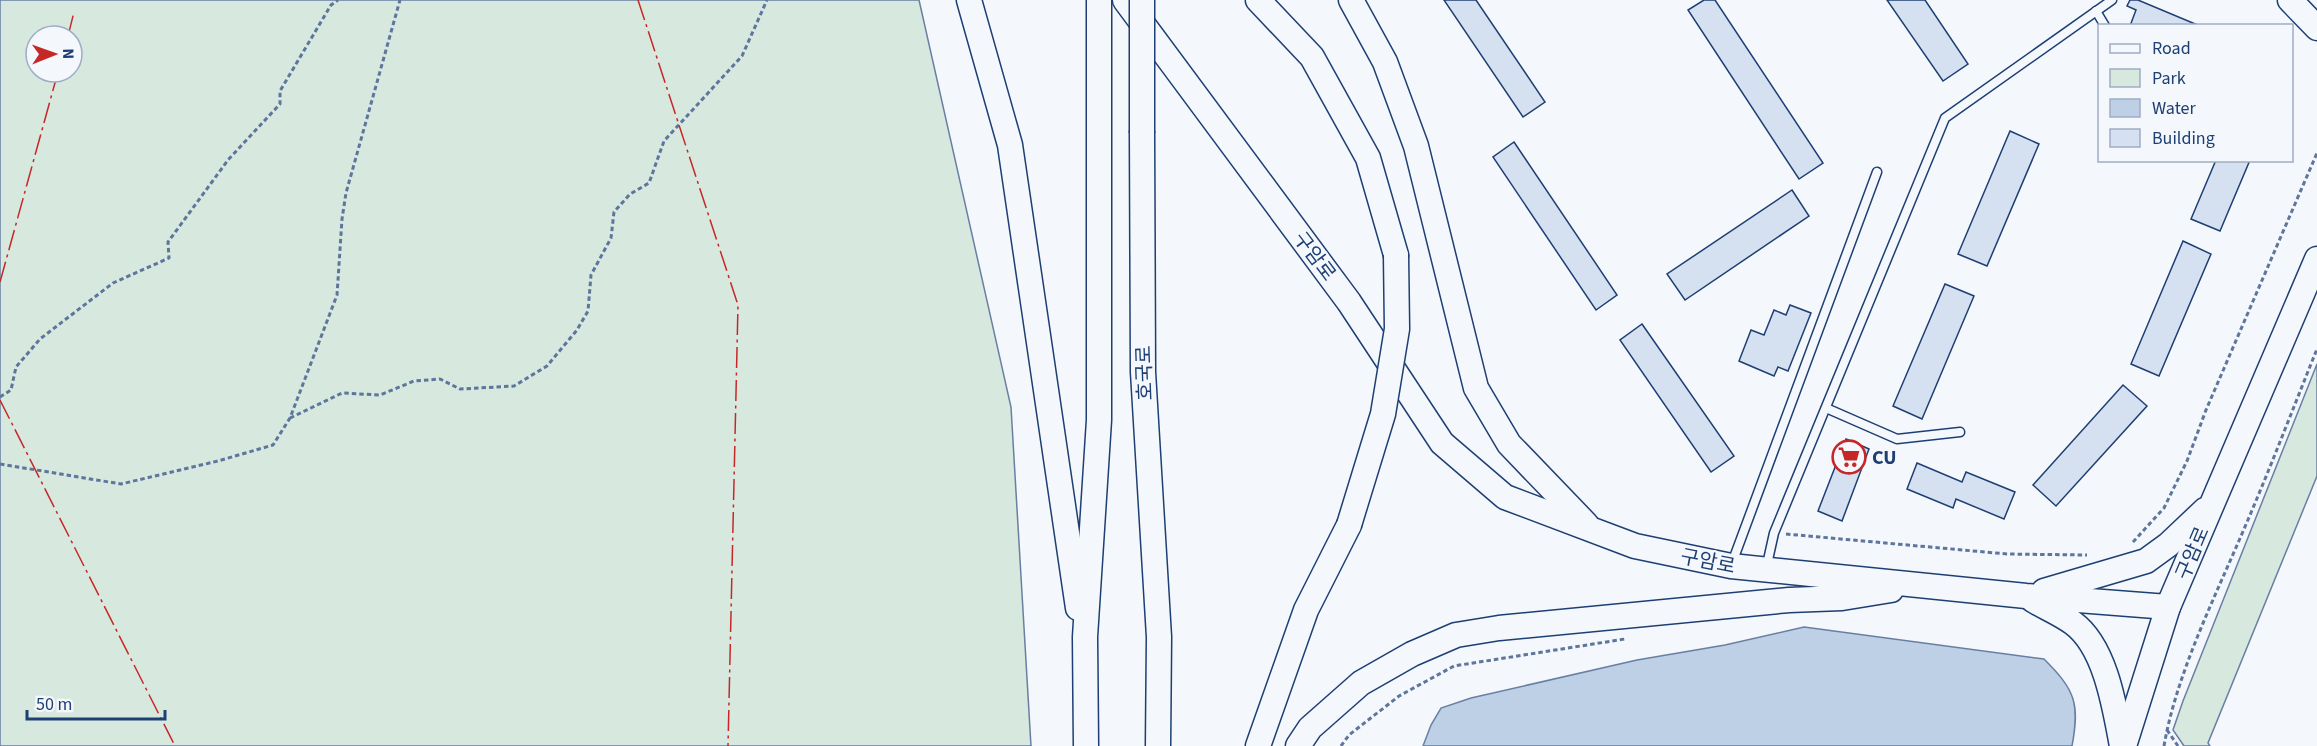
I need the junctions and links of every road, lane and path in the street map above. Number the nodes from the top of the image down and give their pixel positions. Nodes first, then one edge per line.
1 (338, 0) edge
2 (400, 0) edge
3 (768, 0) edge
4 (969, 0) edge
5 (1099, 0) edge
6 (1125, 0) edge
7 (1142, 0) edge
8 (1258, 0) edge
9 (1351, 0) edge
10 (2112, 0) edge
11 (2290, 0) edge
12 (2096, 11) junction
13 (2103, 24) edge
14 (2317, 28) edge
15 (2317, 153) edge
16 (1877, 172) dead end
17 (2317, 259) edge
18 (2317, 349) edge
19 (0, 397) edge
20 (1826, 408) junction
21 (290, 418) junction
22 (1960, 432) dead end
23 (0, 464) edge
24 (2213, 502) junction
25 (1592, 530) junction
26 (1774, 533) junction
27 (2130, 545) dead end
28 (2088, 555) dead end
29 (1731, 566) junction
30 (1766, 569) junction
31 (1929, 585) junction
32 (2026, 596) junction
33 (2168, 607) junction
34 (1085, 637) junction
35 (1629, 638) dead end
36 (2167, 730) junction
37 (1086, 746) edge
38 (1158, 746) edge
39 (1258, 746) edge
40 (1298, 746) edge
41 (1341, 746) edge
42 (2123, 746) edge
43 (2164, 746) edge
44 (2178, 746) edge

1 - 19 path
2 - 21 path
3 - 21 path
4 - 34 main road
5 - 34 main road
6 - 25 main road, 구암로
7 - 38 main road, 호국로, bridge
8 - 39 main road, bridge
9 - 25 main road
10 - 12 lane
11 - 14 main road
12 - 13 lane
12 - 20 lane
15 - 27 path
16 - 29 lane
17 - 24 main road, 구암로
18 - 36 path
20 - 22 lane
20 - 26 lane
21 - 23 path
24 - 32 main road
24 - 33 main road, 구암로
25 - 29 main road, 구암로
26 - 28 path
26 - 30 lane
29 - 30 main road, 구암로
30 - 31 main road, 구암로
31 - 32 main road, 구암로
31 - 40 main road
32 - 33 main road, 구암로
32 - 42 main road
33 - 42 main road
34 - 37 main road
35 - 41 path
36 - 43 path
36 - 44 path

